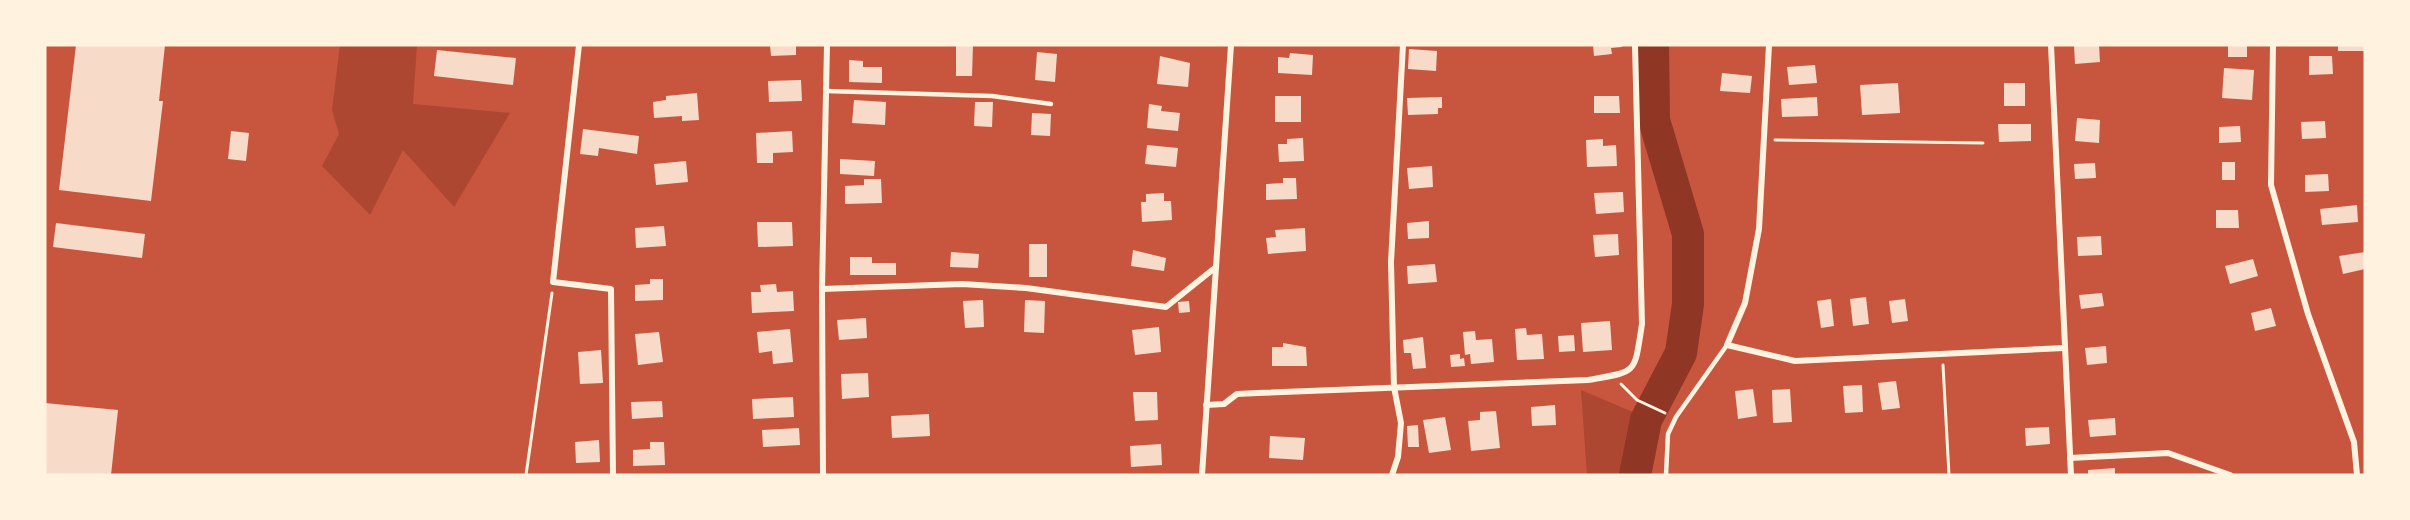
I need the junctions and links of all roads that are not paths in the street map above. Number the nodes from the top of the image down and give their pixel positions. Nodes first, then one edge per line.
1 (579, 45) edge
2 (827, 45) edge
3 (1231, 45) edge
4 (1403, 45) edge
5 (1635, 45) edge
6 (1769, 45) edge
7 (2051, 45) edge
8 (2273, 45) edge
9 (826, 91) junction
10 (1051, 104) dead end
11 (1216, 267) junction
12 (822, 289) junction
13 (1727, 345) junction
14 (2064, 348) junction
15 (1394, 387) junction
16 (1206, 405) junction
17 (2070, 458) junction
18 (614, 475) edge
19 (823, 475) edge
20 (1202, 475) edge
21 (1392, 475) edge
22 (1666, 475) edge
23 (2071, 475) edge
24 (2230, 475) edge
25 (2357, 475) edge

1 - 18 street
2 - 9 street
3 - 11 street
4 - 15 street
5 - 15 street
6 - 13 street
7 - 14 street
8 - 25 street
9 - 10 lane
9 - 12 street
11 - 12 street
11 - 16 street
12 - 19 street
13 - 14 street
13 - 22 lane
14 - 17 street
15 - 16 street
15 - 21 street
16 - 20 street
17 - 23 street
17 - 24 street

